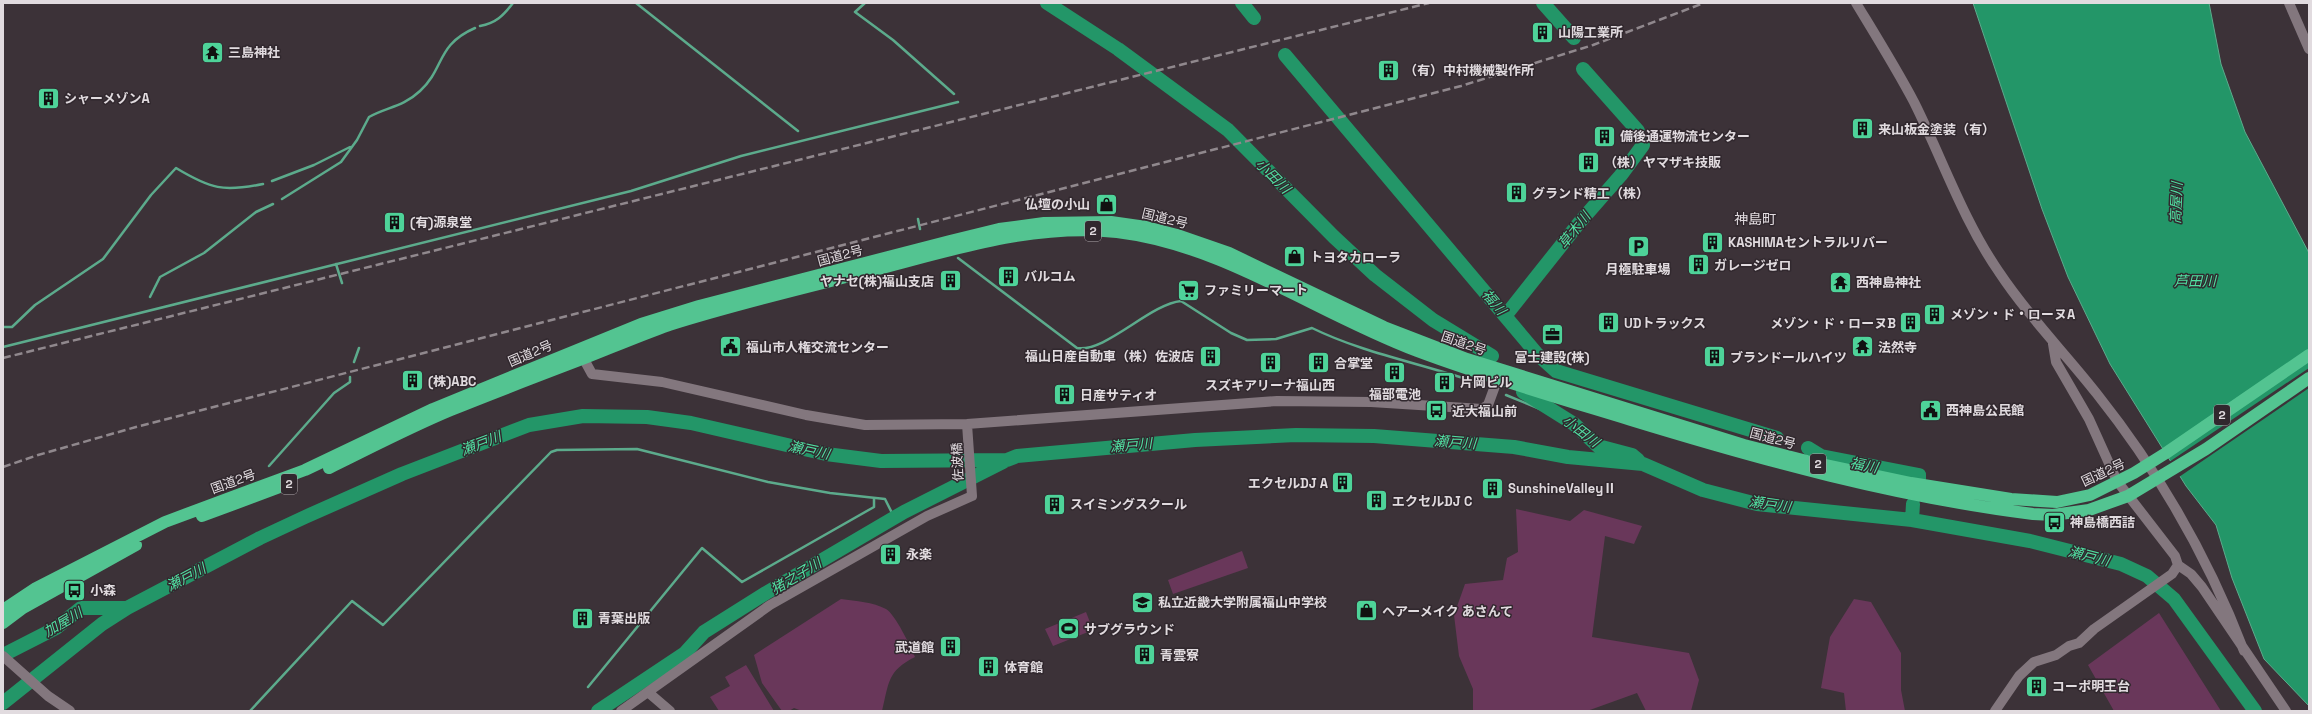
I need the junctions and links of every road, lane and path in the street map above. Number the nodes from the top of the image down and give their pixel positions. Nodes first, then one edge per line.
1 (1856, 3) edge
2 (2289, 3) edge
3 (2309, 49) edge
4 (2053, 342) junction
5 (580, 354) junction
6 (2309, 355) edge
7 (1504, 375) junction
8 (2309, 378) edge
9 (968, 427) junction
10 (2117, 481) junction
11 (2128, 496) junction
12 (2178, 565) junction
13 (2207, 596) junction
14 (2224, 602) junction
15 (3, 610) edge
16 (3, 623) edge
17 (2244, 651) junction
18 (3, 656) edge
19 (649, 692) junction
20 (70, 711) edge
21 (621, 711) edge
22 (670, 711) edge
23 (1995, 711) edge
24 (2286, 711) edge

1 - 4 street
2 - 3 street
4 - 10 street
4 - 14 street
5 - 7 highway, 国道2号 / 2
5 - 9 street
5 - 15 highway, 国道2号 / 2
5 - 16 highway, 国道2号 / 2
6 - 10 highway, 国道2号 / 2
7 - 9 street
7 - 10 highway, 国道2号 / 2
7 - 11 highway, 国道2号 / 2
8 - 11 highway, 国道2号 / 2
9 - 19 street, 佐波橋
10 - 11 street
11 - 12 street
12 - 13 street
12 - 23 street
13 - 14 street
13 - 17 street
14 - 17 street
17 - 24 street
18 - 20 street
19 - 21 street
19 - 22 street

